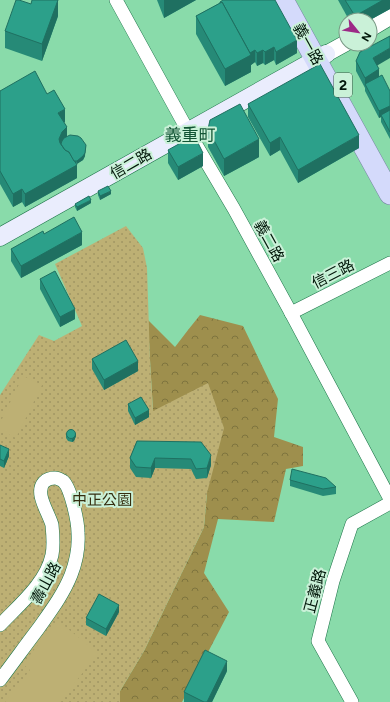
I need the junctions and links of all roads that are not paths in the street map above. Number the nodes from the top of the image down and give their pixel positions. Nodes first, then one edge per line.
1 (116, 0) edge
2 (283, 0) edge
3 (296, 0) edge
4 (390, 17) edge
5 (378, 24) edge
6 (338, 47) edge
7 (321, 57) junction
8 (188, 131) junction
9 (390, 170) edge
10 (390, 194) edge
11 (0, 237) edge
12 (390, 263) edge
13 (291, 313) junction
14 (390, 500) edge
15 (390, 503) edge
16 (0, 624) edge
17 (0, 680) edge
18 (352, 702) edge

1 - 8 street, 義二路
2 - 7 main road, 義一路 / 2
3 - 7 main road, 義一路 / 2
4 - 5 street
6 - 7 street, 信二路
7 - 8 main road, 信二路
7 - 9 main road, 義一路 / 2
7 - 10 main road, 義一路 / 2
8 - 11 main road, 信二路
8 - 13 street, 義二路
12 - 13 street, 信三路
13 - 14 street, 義二路
15 - 18 street, 正義路
16 - 17 street, 壽山路

